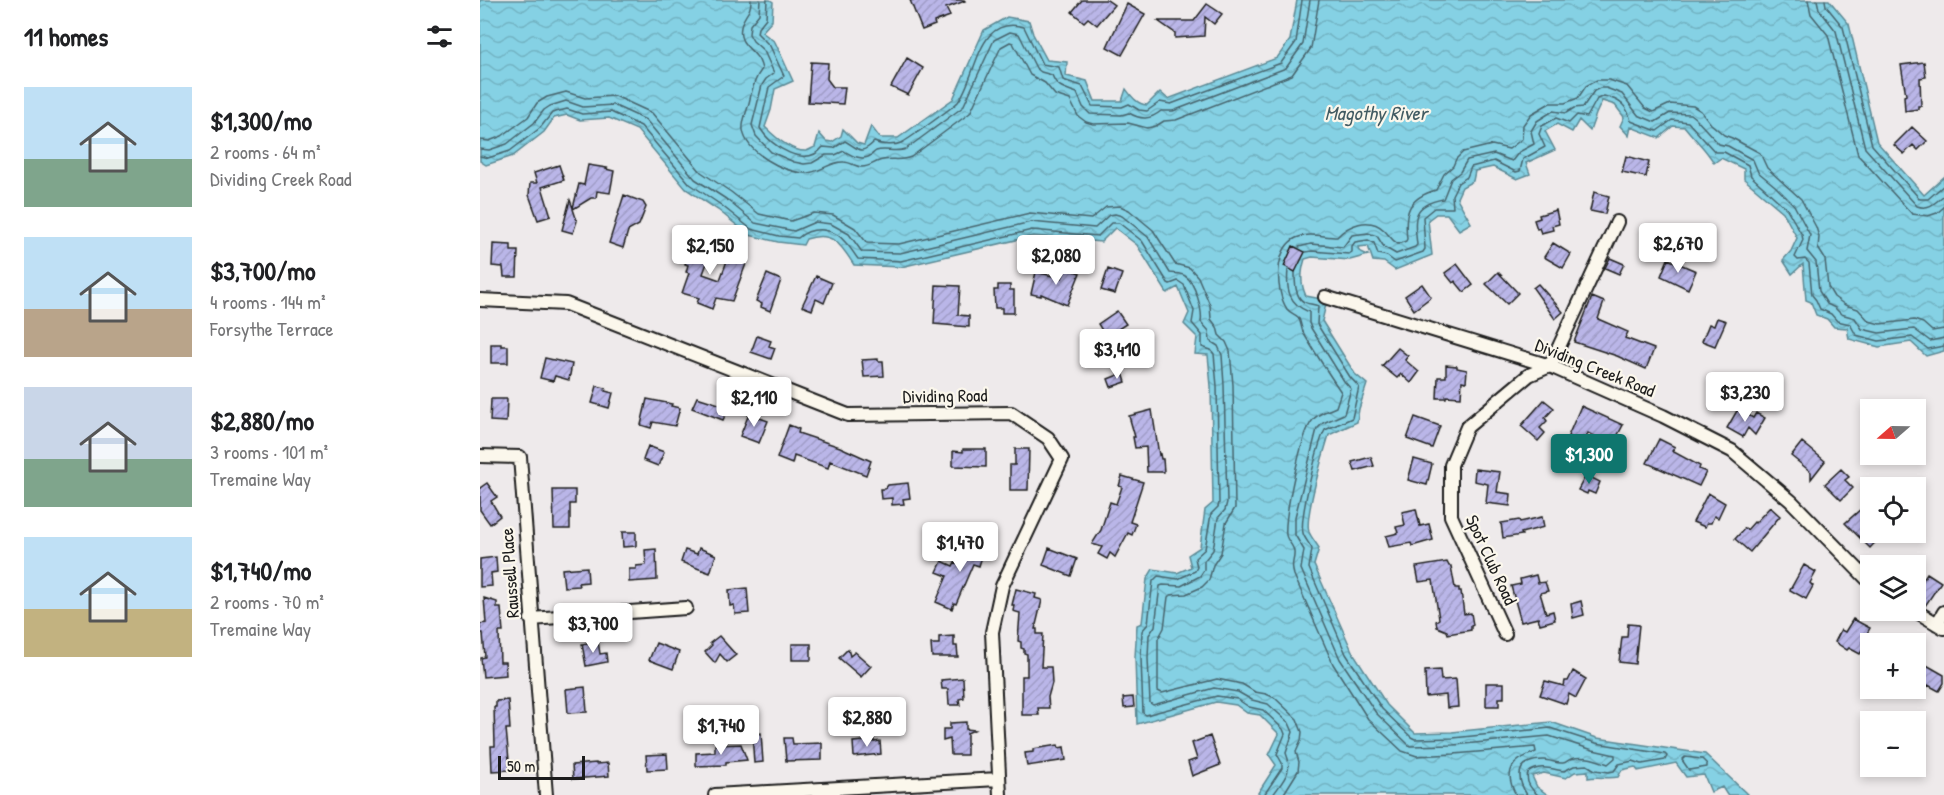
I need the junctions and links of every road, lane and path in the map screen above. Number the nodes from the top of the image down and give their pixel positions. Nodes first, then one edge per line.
1 (1617, 222) dead end
2 (1325, 297) dead end
3 (480, 300) edge
4 (1550, 366) junction
5 (480, 456) edge
6 (1860, 572) edge
7 (686, 608) dead end
8 (1944, 612) edge
9 (1926, 617) edge
10 (531, 619) junction
11 (1941, 626) edge
12 (1505, 634) dead end
13 (998, 779) junction
14 (546, 795) edge
15 (715, 795) edge
16 (1000, 795) edge

1 - 4 street
2 - 4 street, Dividing Creek Road
3 - 13 street, Dividing Road
4 - 6 street, Dividing Creek Road
4 - 12 street, Spot Club Road
5 - 10 street, Raussell Place
7 - 10 street
8 - 11 street
9 - 11 street
10 - 14 street, Raussell Place
13 - 15 street
13 - 16 street, Dividing Road

